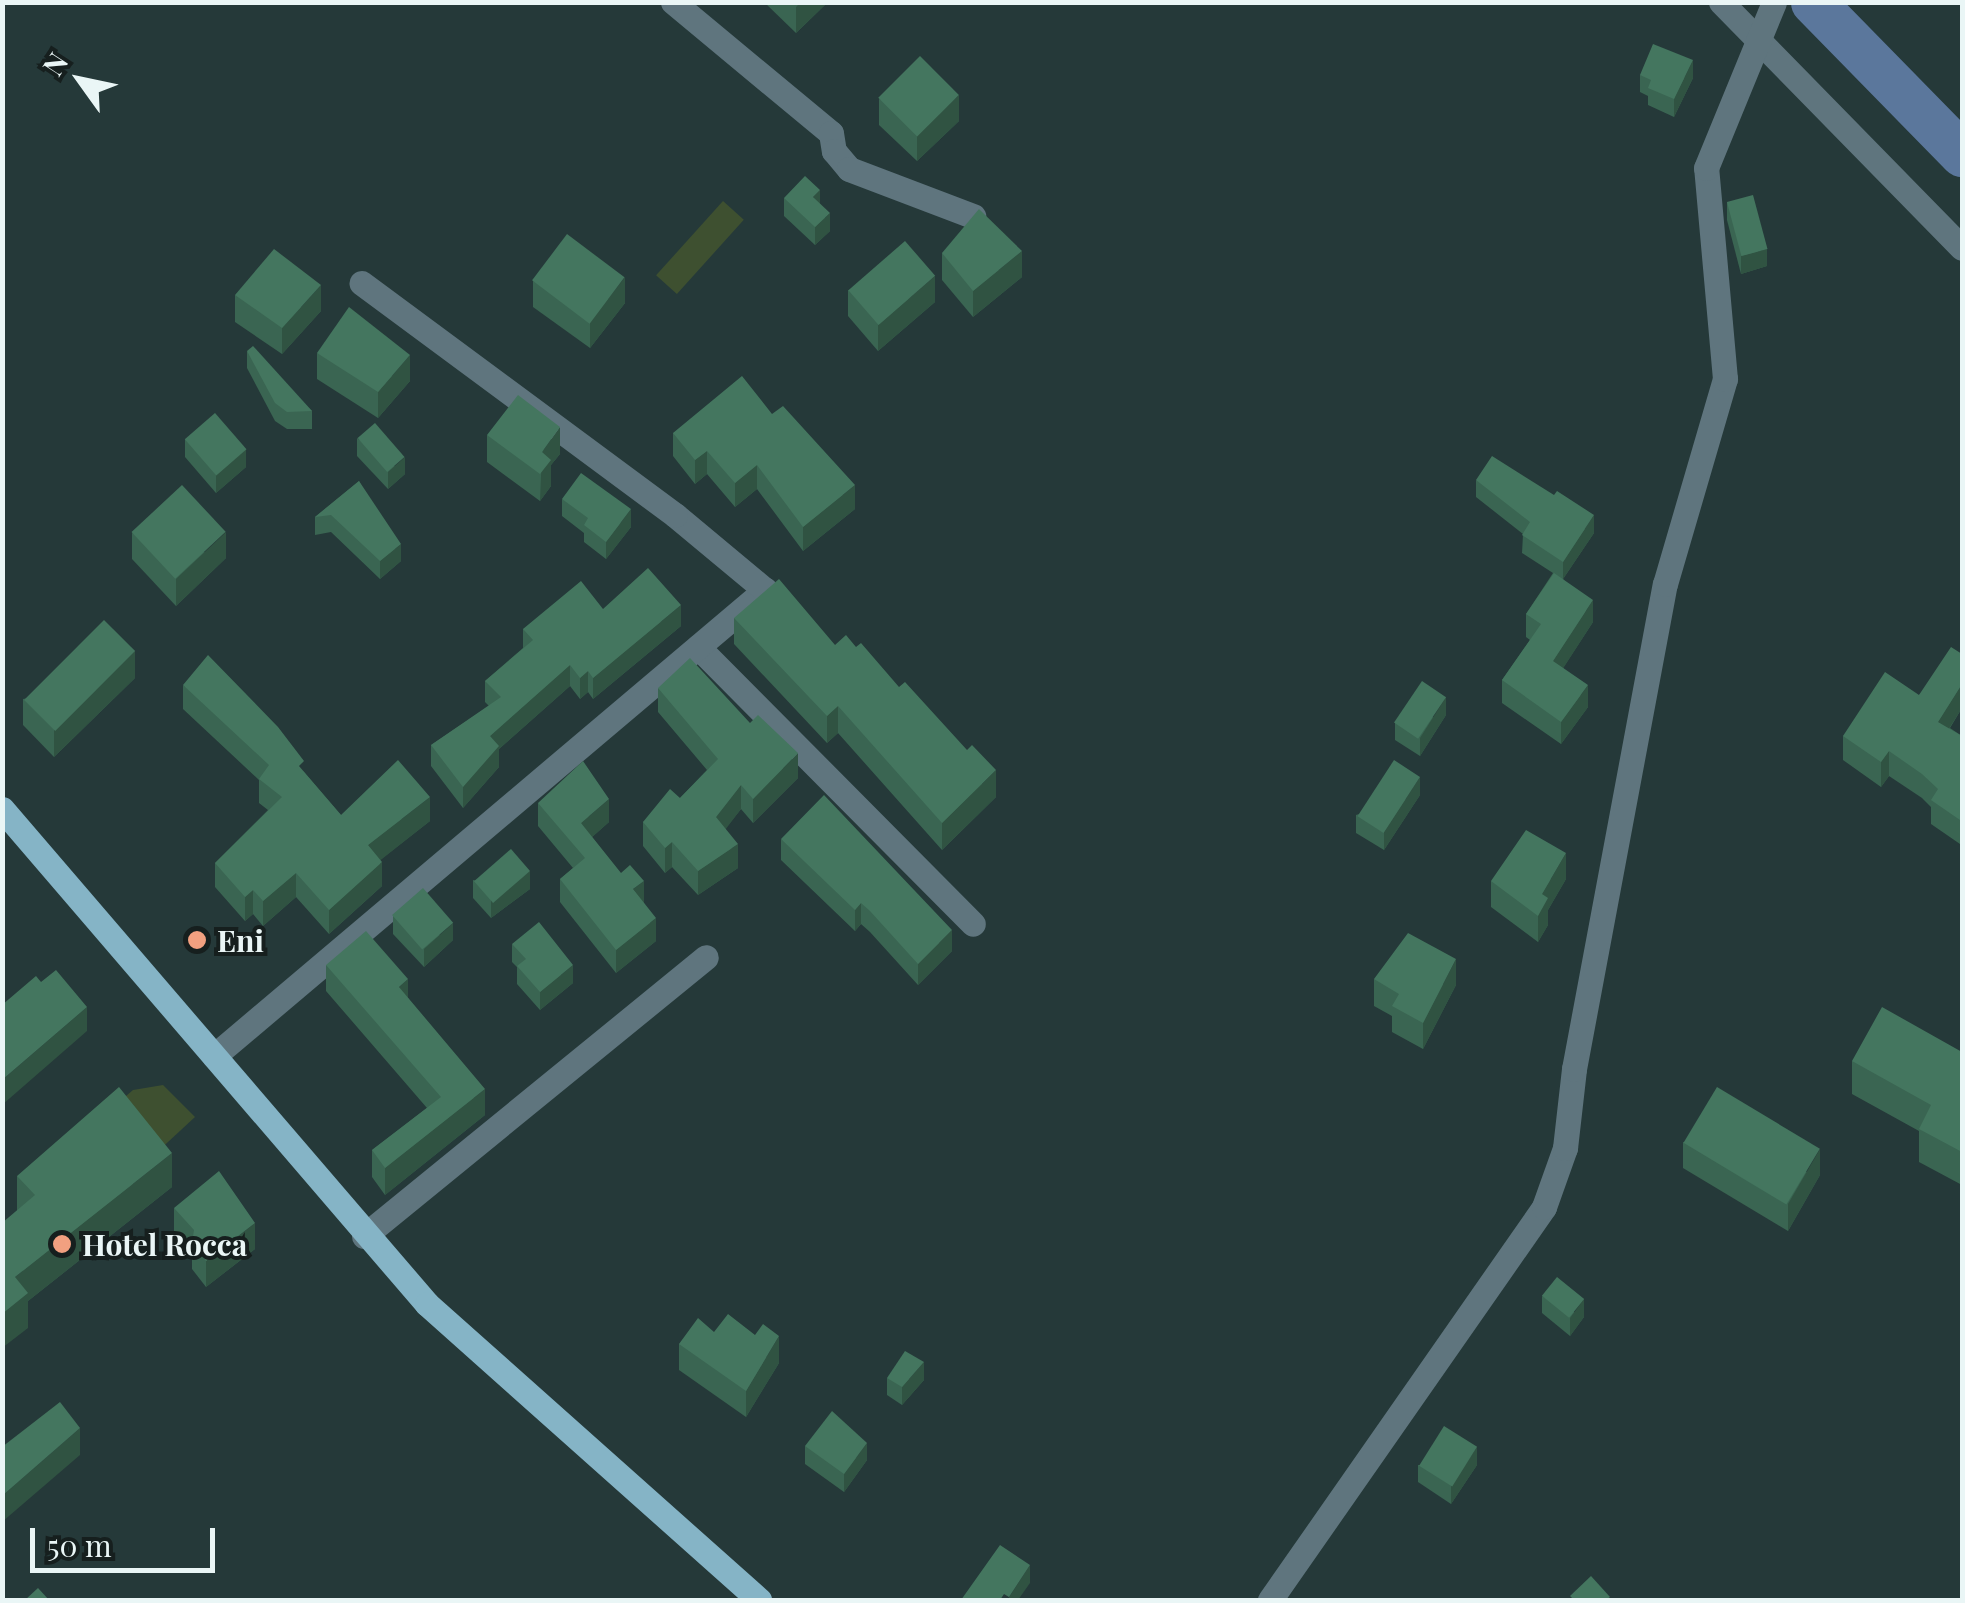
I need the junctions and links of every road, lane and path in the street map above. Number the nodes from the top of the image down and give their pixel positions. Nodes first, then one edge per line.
1 (673, 2) edge
2 (1721, 2) edge
3 (1771, 9) edge
4 (1757, 39) junction
5 (973, 216) edge
6 (1962, 248) edge
7 (362, 283) dead end
8 (698, 647) junction
9 (2, 809) edge
10 (973, 924) dead end
11 (706, 957) dead end
12 (214, 1056) junction
13 (364, 1236) junction
14 (759, 1600) edge
15 (1270, 1600) edge

1 - 5 street
2 - 4 street
3 - 4 street
4 - 6 street
4 - 15 street
7 - 8 street
8 - 10 street
8 - 12 street
9 - 12 main road
11 - 13 street
12 - 13 main road
13 - 14 main road

